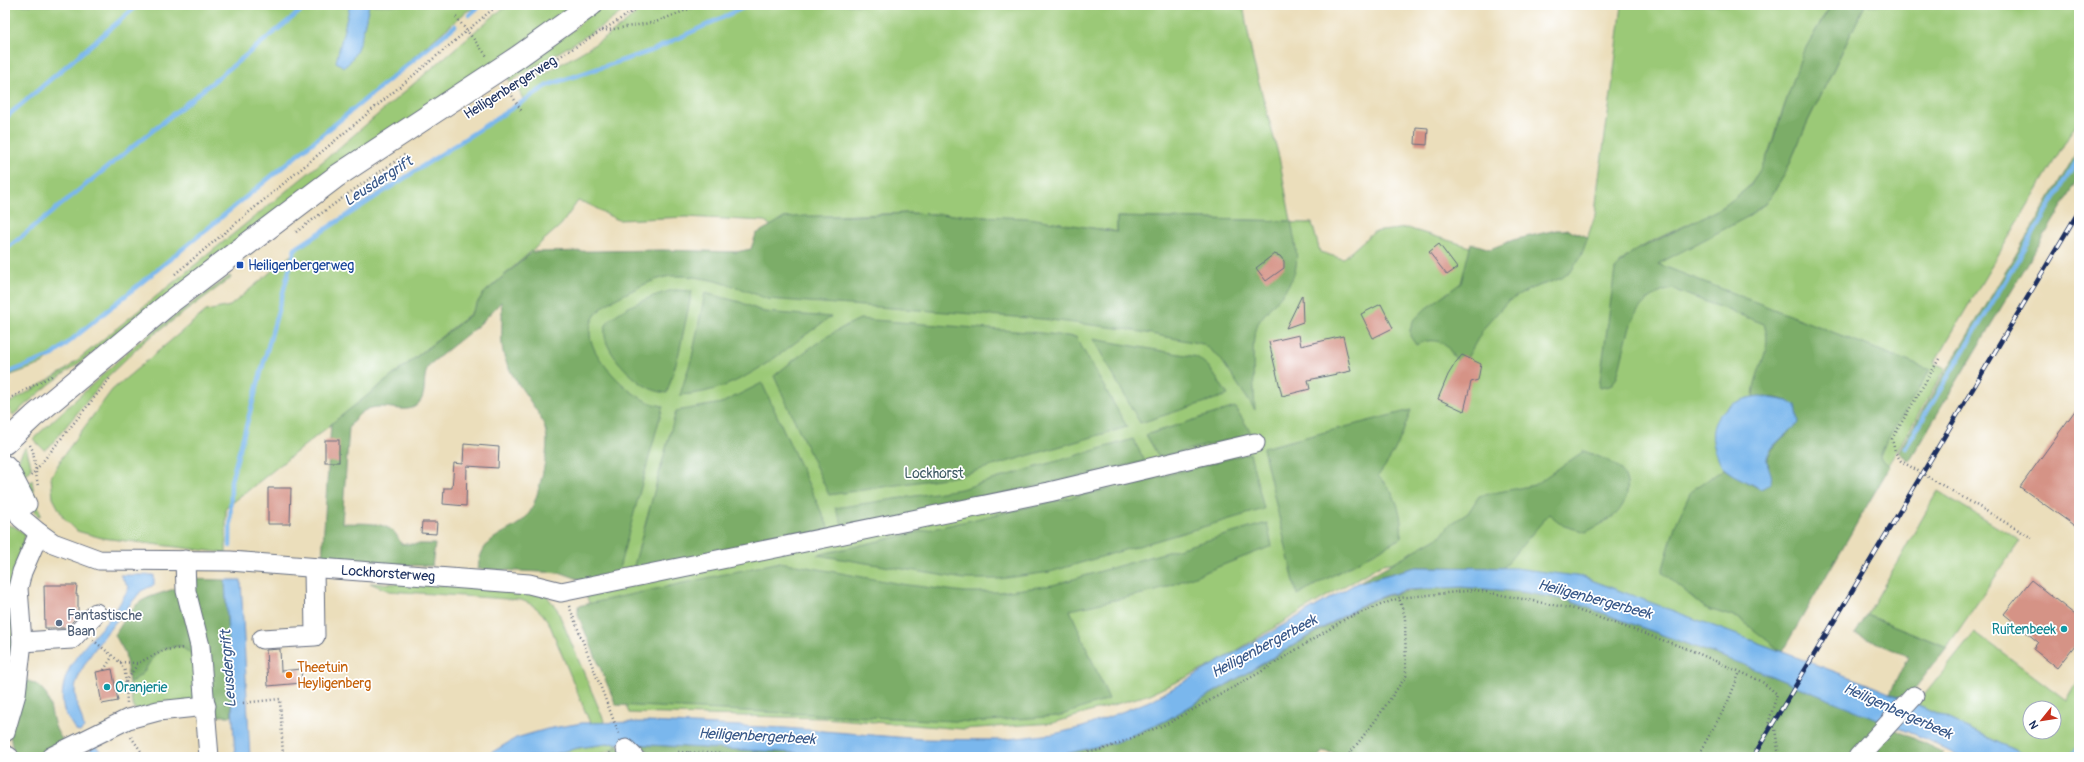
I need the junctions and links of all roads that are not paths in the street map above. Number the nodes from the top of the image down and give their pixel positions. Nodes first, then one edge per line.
1 (591, 5) edge
2 (12, 436) edge
3 (1255, 443) dead end
4 (5, 465) edge
5 (12, 489) edge
6 (39, 533) junction
7 (185, 560) junction
8 (314, 568) junction
9 (96, 613) dead end
10 (262, 639) dead end
11 (22, 642) junction
12 (1914, 696) dead end
13 (206, 706) junction
14 (5, 732) edge
15 (5, 755) edge
16 (9, 757) edge
17 (51, 757) edge
18 (209, 757) edge
19 (1858, 757) edge

1 - 2 main road, Heiligenbergerweg
3 - 8 street, Lockhorsterweg
4 - 5 street
5 - 6 street
6 - 7 street, Lockhorsterweg
6 - 11 street
7 - 8 street, Lockhorsterweg
7 - 13 street
8 - 10 street
9 - 11 street
11 - 14 street
12 - 19 street
13 - 17 street
13 - 18 street
15 - 16 street

